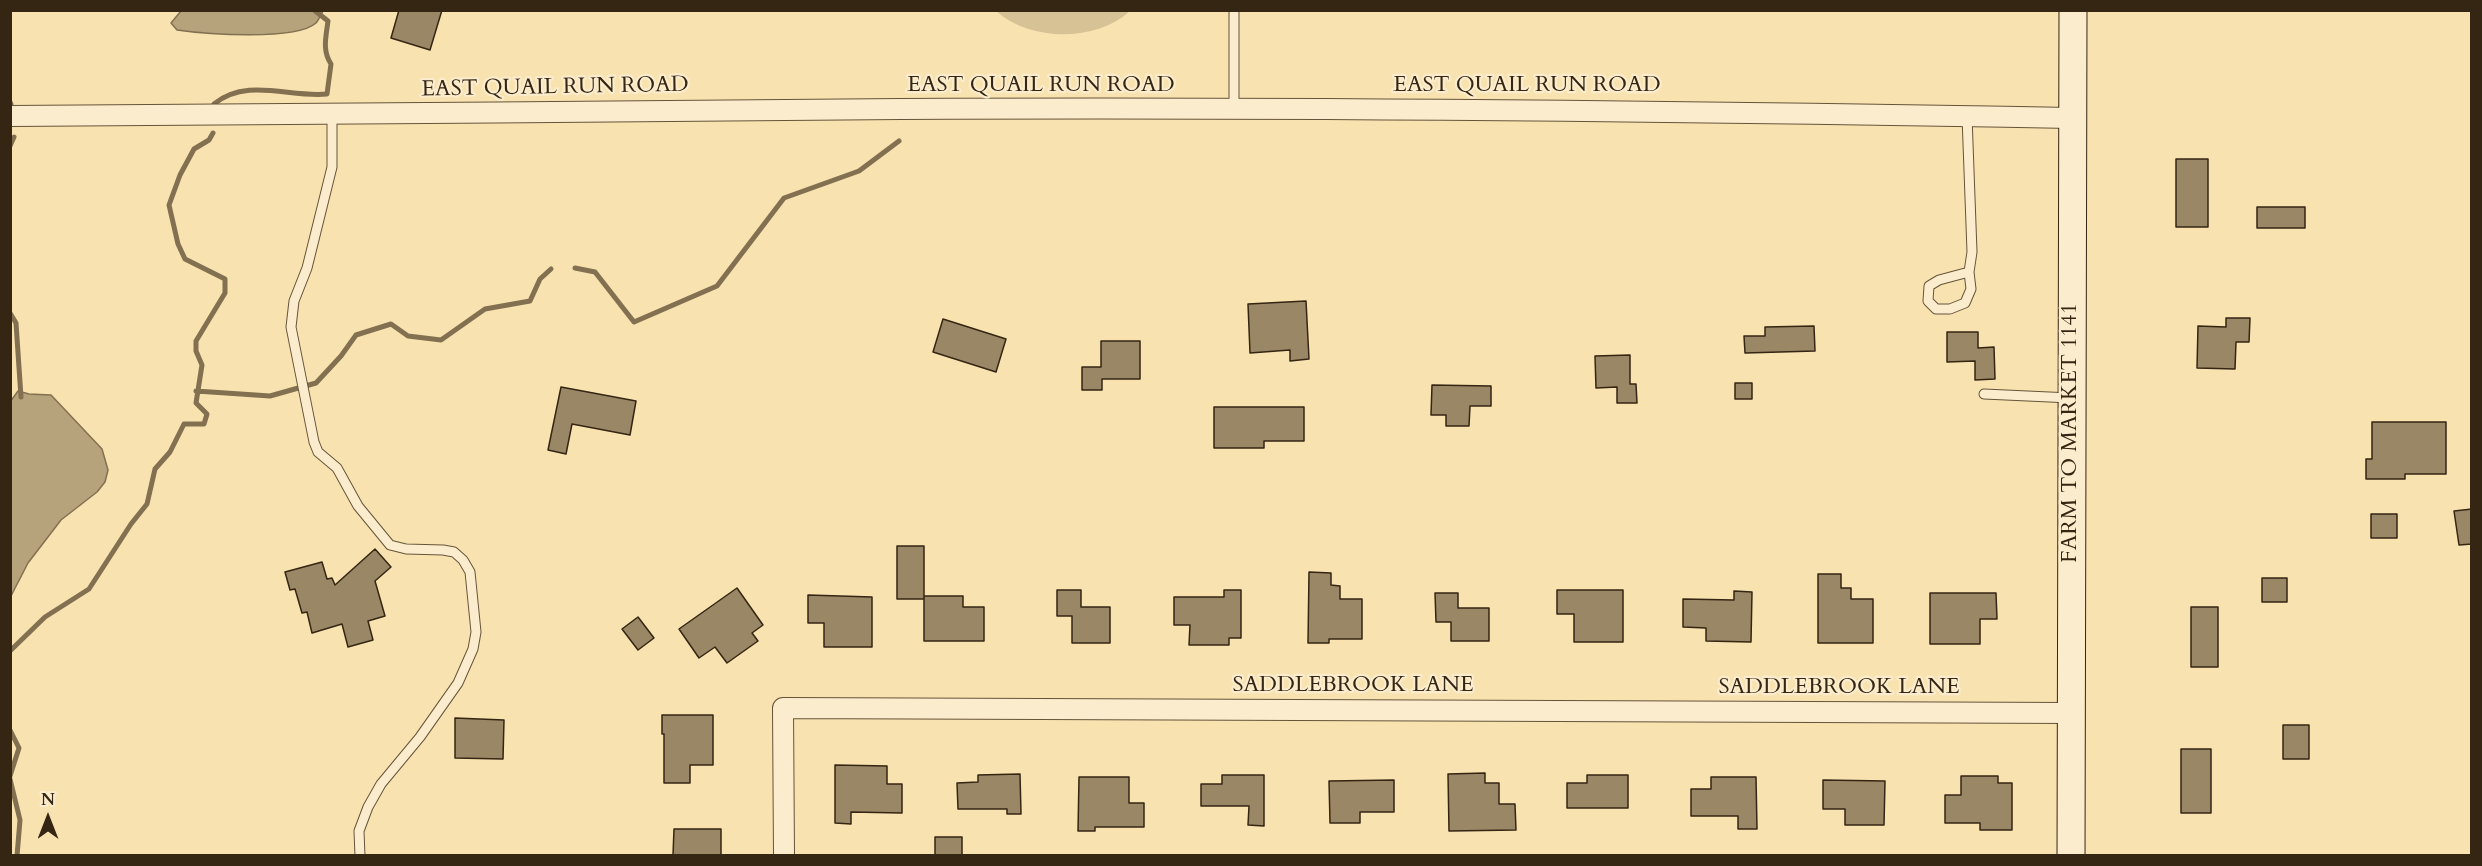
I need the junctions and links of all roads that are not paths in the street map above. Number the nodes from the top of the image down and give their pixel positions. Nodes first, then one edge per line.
1 (1234, 10) edge
2 (2073, 10) edge
3 (1234, 110) junction
4 (332, 115) junction
5 (10, 116) edge
6 (1967, 116) junction
7 (2071, 118) junction
8 (1970, 272) junction
9 (1984, 394) dead end
10 (2071, 398) junction
11 (2071, 713) junction
12 (360, 855) edge
13 (784, 855) edge
14 (2071, 855) edge

1 - 3 lane
2 - 7 street, FARM TO MARKET 1141
3 - 4 street, EAST QUAIL RUN ROAD
3 - 6 street, EAST QUAIL RUN ROAD
4 - 5 street, EAST QUAIL RUN ROAD
4 - 12 lane
6 - 7 street, EAST QUAIL RUN ROAD
6 - 8 lane
7 - 10 street, FARM TO MARKET 1141
8 - 8 lane
9 - 10 lane
10 - 11 street, FARM TO MARKET 1141
11 - 13 street, SADDLEBROOK LANE
11 - 14 street, FARM TO MARKET 1141

